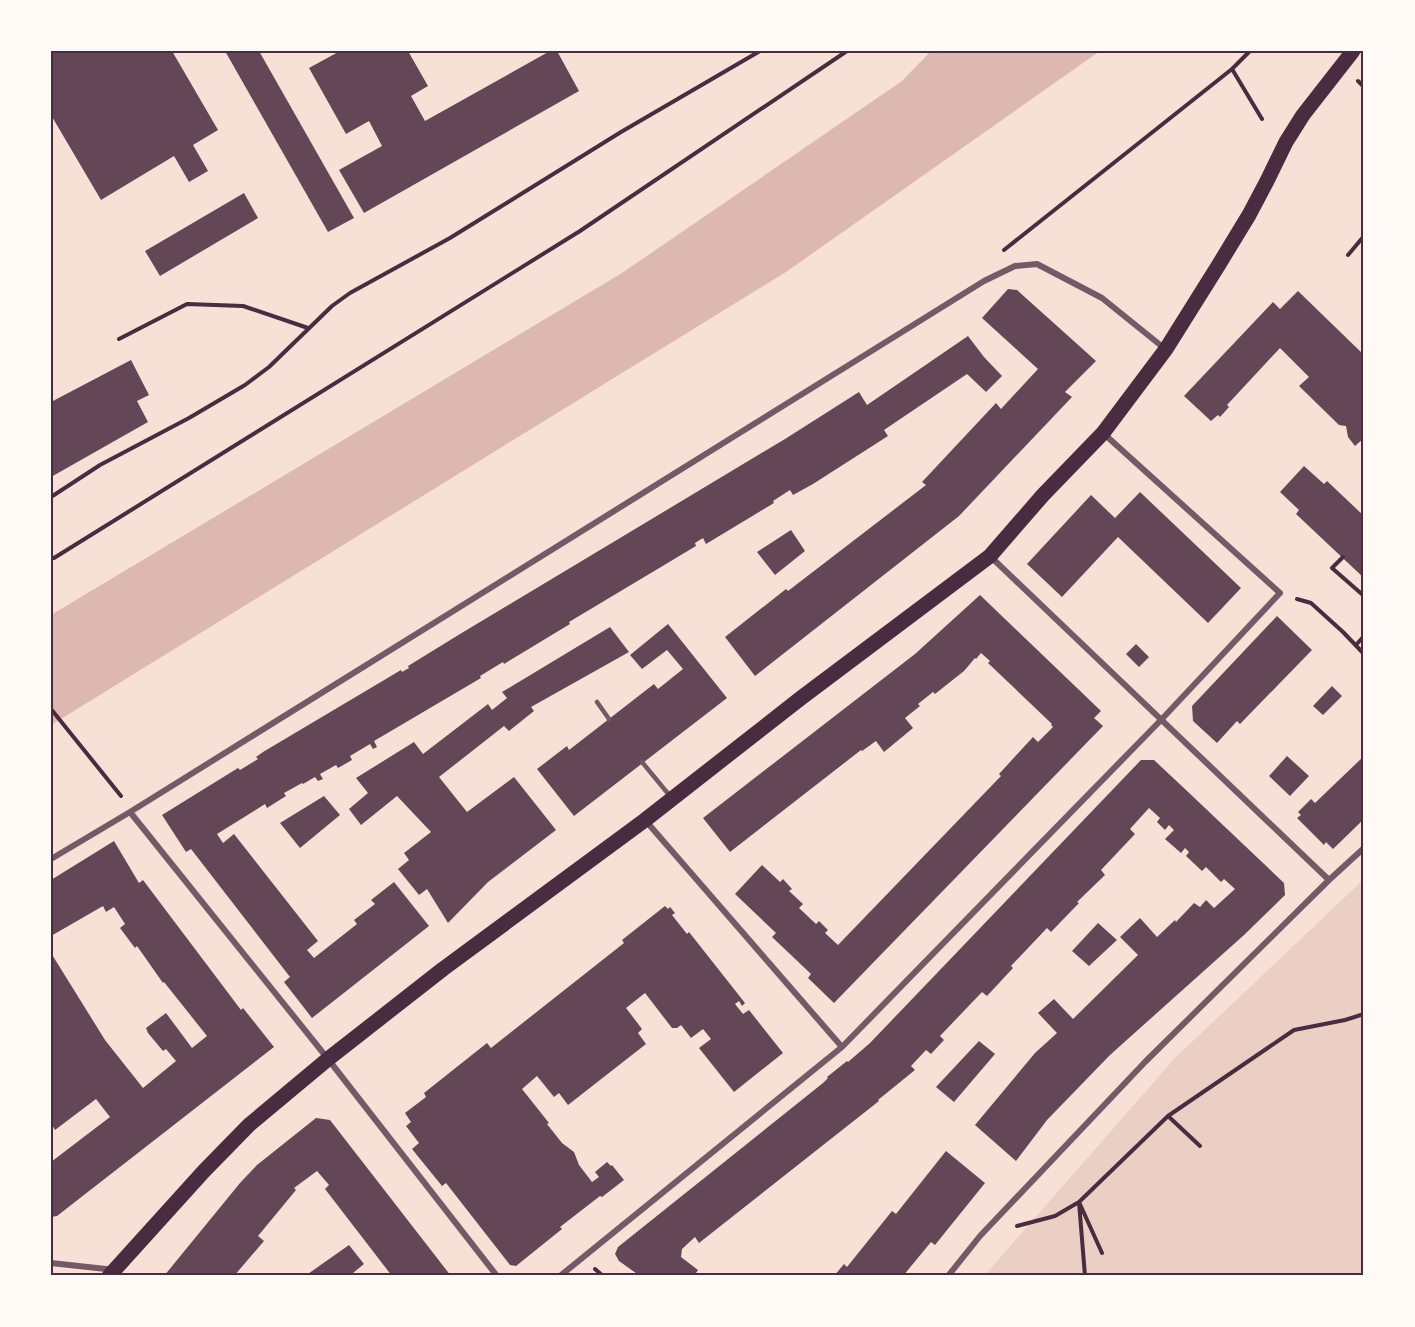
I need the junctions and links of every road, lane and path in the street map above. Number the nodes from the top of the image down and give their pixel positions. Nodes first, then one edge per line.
1 (760, 51) edge
2 (847, 51) edge
3 (1250, 51) edge
4 (1353, 51) edge
5 (1232, 69) junction
6 (1262, 119) dead end
7 (1364, 236) edge
8 (1348, 255) dead end
9 (984, 281) junction
10 (308, 328) junction
11 (118, 339) dead end
12 (1166, 349) junction
13 (1102, 433) junction
14 (51, 497) edge
15 (990, 556) junction
16 (51, 557) edge
17 (1343, 557) dead end
18 (1280, 593) junction
19 (1364, 596) edge
20 (1364, 636) edge
21 (1356, 645) junction
22 (1364, 654) edge
23 (597, 702) dead end
24 (51, 710) edge
25 (609, 718) dead end
26 (1161, 720) junction
27 (642, 762) dead end
28 (119, 792) dead end
29 (672, 798) junction
30 (130, 812) junction
31 (645, 820) junction
32 (1364, 848) edge
33 (51, 860) edge
34 (1329, 880) junction
35 (1364, 1014) edge
36 (842, 1047) junction
37 (328, 1059) junction
38 (1168, 1116) junction
39 (1200, 1146) dead end
40 (1079, 1202) junction
41 (980, 1236) junction
42 (1102, 1253) dead end
43 (51, 1263) edge
44 (115, 1274) edge
45 (497, 1276) edge
46 (560, 1276) edge
47 (948, 1276) edge
48 (1085, 1276) edge

1 - 10 path
2 - 16 path
3 - 5 path
4 - 12 main road
5 - 6 path
5 - 9 path
7 - 8 path
9 - 12 street
9 - 30 street
10 - 11 path
10 - 14 path
12 - 13 main road
13 - 15 main road
13 - 18 street
15 - 26 street
15 - 29 main road
17 - 19 path
18 - 21 path
18 - 26 street
20 - 21 path
21 - 22 path
23 - 25 lane
24 - 28 path
26 - 34 street
26 - 36 street
27 - 29 lane
29 - 31 main road
30 - 33 street
30 - 37 street
31 - 36 street
31 - 37 main road
32 - 34 street
34 - 41 street
35 - 38 path
36 - 46 street
37 - 44 main road
37 - 45 street
38 - 39 path
38 - 40 path
40 - 41 path
40 - 42 path
40 - 48 path
41 - 47 street
43 - 44 street

